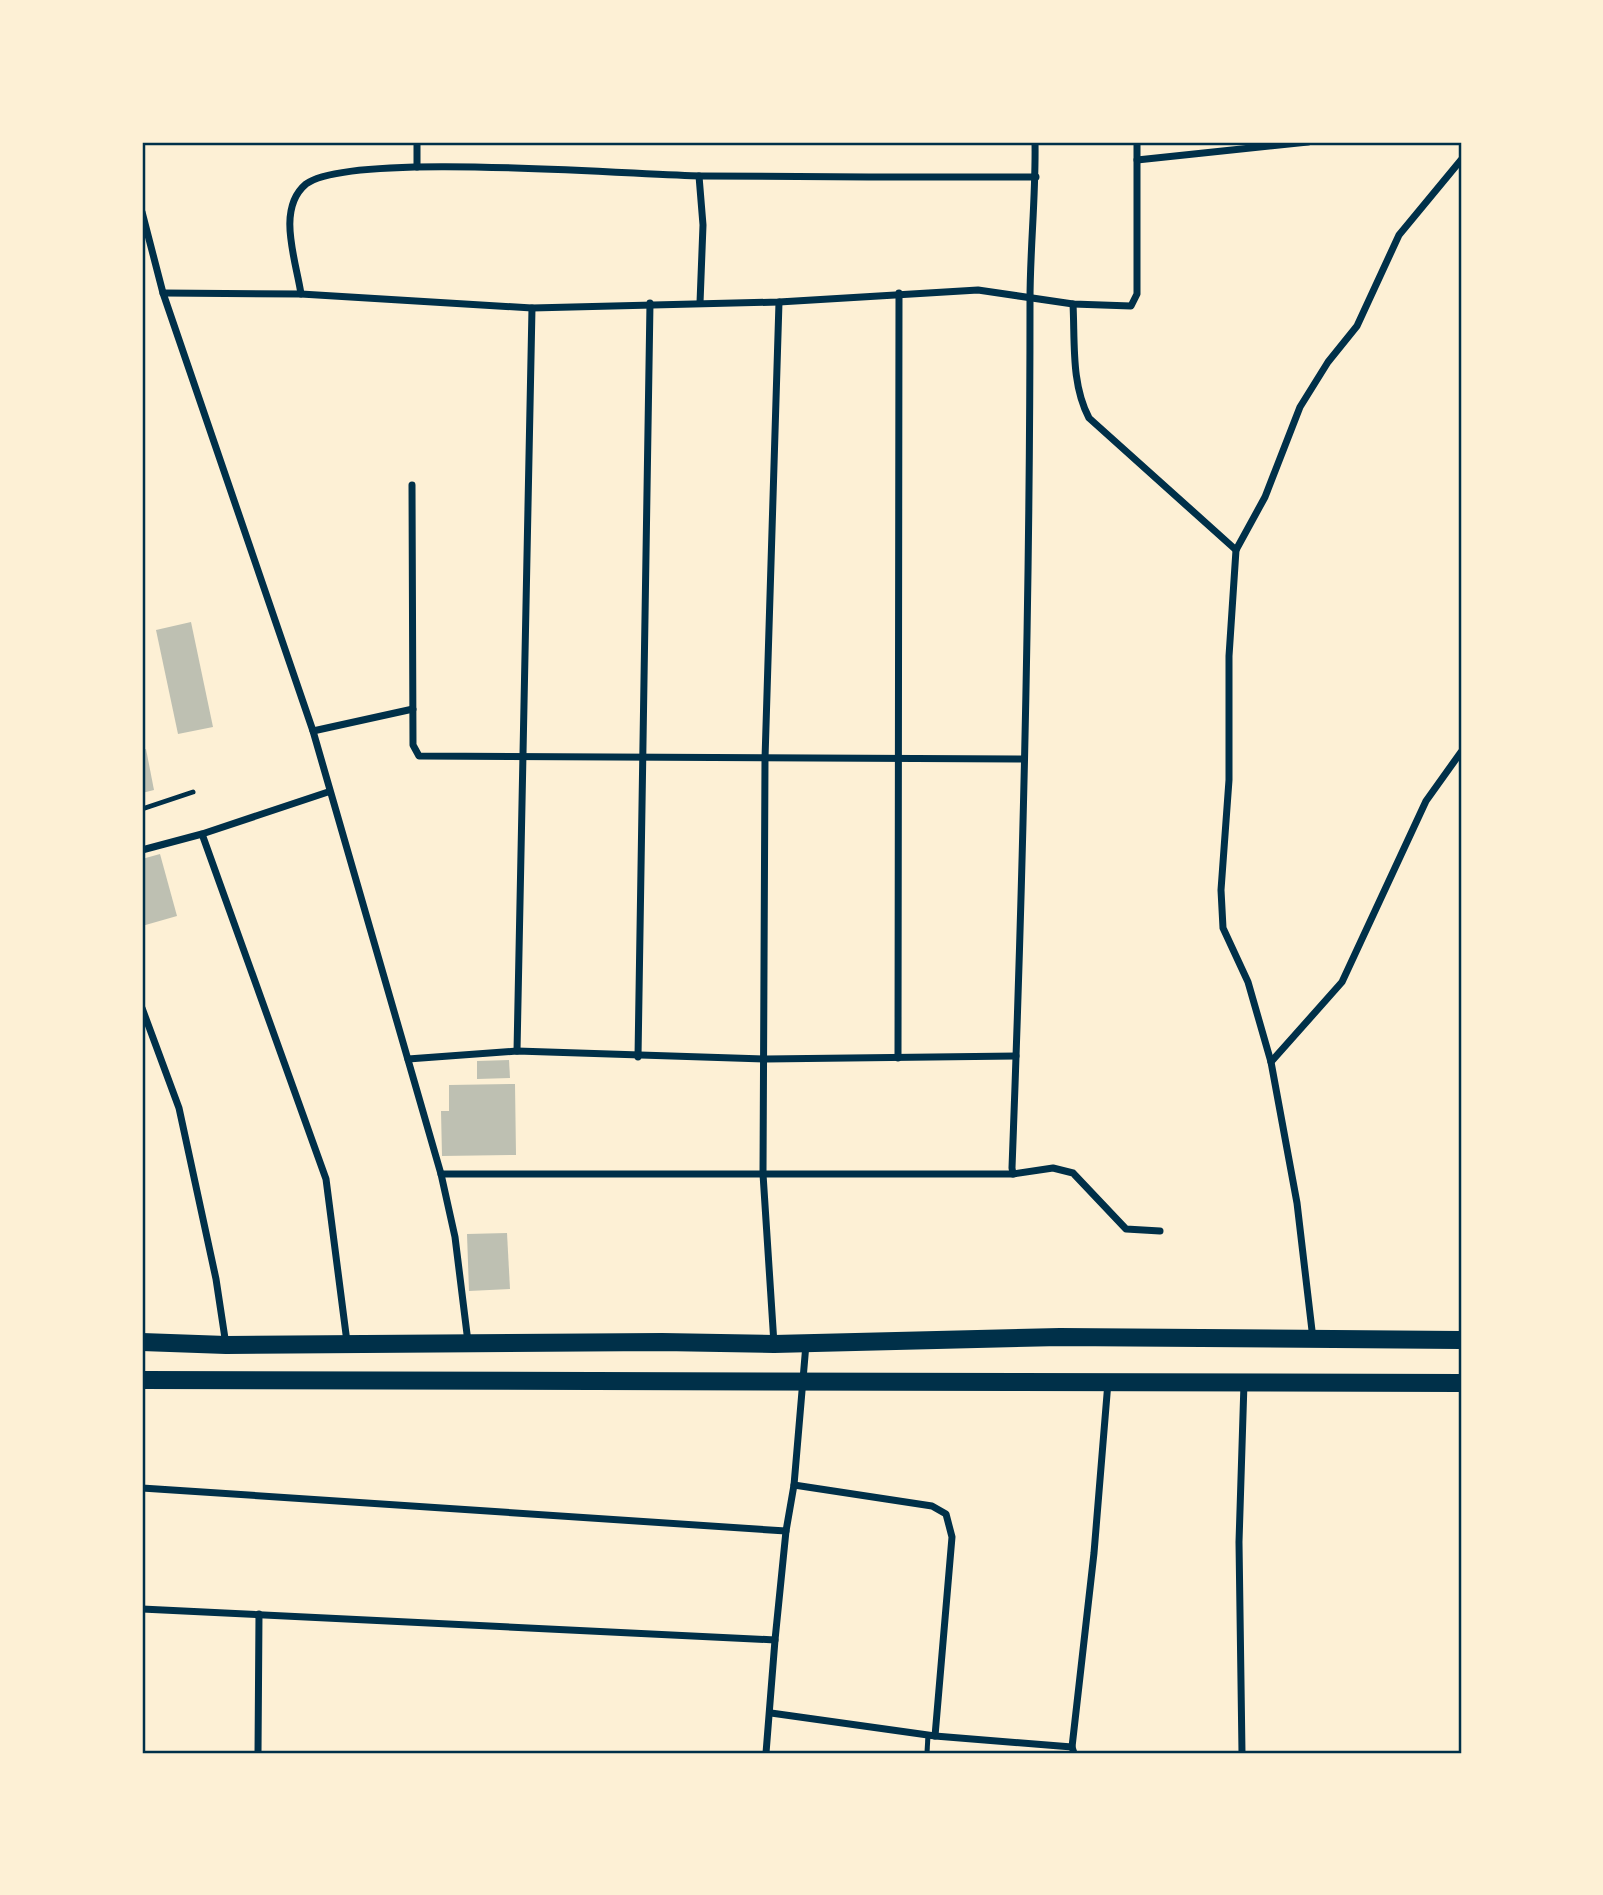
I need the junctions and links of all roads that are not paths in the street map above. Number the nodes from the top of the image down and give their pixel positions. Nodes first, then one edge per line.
1 (417, 142) edge
2 (1035, 142) edge
3 (1137, 142) edge
4 (1308, 142) edge
5 (1137, 160) junction
6 (1461, 160) edge
7 (417, 167) junction
8 (699, 176) junction
9 (1036, 177) junction
10 (142, 212) edge
11 (152, 254) junction
12 (142, 255) edge
13 (163, 293) junction
14 (899, 293) junction
15 (301, 294) junction
16 (1030, 295) junction
17 (779, 302) junction
18 (650, 303) junction
19 (700, 303) junction
20 (1073, 304) junction
21 (532, 308) junction
22 (412, 485) dead end
23 (1236, 550) junction
24 (413, 709) junction
25 (313, 731) junction
26 (1461, 752) edge
27 (522, 758) junction
28 (642, 758) junction
29 (765, 759) junction
30 (897, 759) junction
31 (1024, 759) junction
32 (193, 792) dead end
33 (328, 792) junction
34 (142, 809) edge
35 (202, 834) junction
36 (142, 850) edge
37 (142, 1008) edge
38 (517, 1051) junction
39 (1016, 1056) junction
40 (638, 1057) junction
41 (898, 1058) junction
42 (408, 1059) junction
43 (766, 1059) junction
44 (1271, 1062) junction
45 (441, 1174) junction
46 (763, 1174) junction
47 (1013, 1174) junction
48 (1160, 1231) dead end
49 (1313, 1339) junction
50 (1461, 1340) edge
51 (142, 1342) edge
52 (468, 1343) junction
53 (347, 1344) junction
54 (774, 1344) junction
55 (806, 1344) junction
56 (226, 1345) junction
57 (804, 1379) junction
58 (142, 1380) edge
59 (1108, 1381) junction
60 (1244, 1382) junction
61 (1461, 1383) edge
62 (794, 1485) junction
63 (142, 1488) edge
64 (786, 1531) junction
65 (142, 1609) edge
66 (259, 1614) junction
67 (775, 1640) junction
68 (771, 1713) junction
69 (932, 1736) junction
70 (1073, 1750) edge
71 (258, 1753) edge
72 (766, 1753) edge
73 (927, 1753) edge
74 (1242, 1753) edge

1 - 7 street
2 - 9 street
3 - 5 street
4 - 5 street
5 - 20 street
6 - 23 street
7 - 8 street
7 - 15 street
8 - 9 street
8 - 19 street
9 - 16 street
10 - 11 street
11 - 12 street
11 - 13 street
13 - 15 street
13 - 25 street
14 - 16 street
14 - 17 street
14 - 30 street
15 - 21 street
16 - 20 street
16 - 31 street
17 - 19 street
17 - 29 street
18 - 19 street
18 - 21 street
18 - 28 street
20 - 23 street
21 - 27 street
22 - 24 street
23 - 44 street
24 - 25 street
24 - 27 street
25 - 33 street
26 - 44 street
27 - 28 street
27 - 38 street
28 - 29 street
28 - 40 street
29 - 30 street
29 - 43 street
30 - 31 street
30 - 41 street
31 - 39 street
32 - 34 lane
33 - 35 street
33 - 42 street
35 - 36 street
35 - 53 street
37 - 56 street
38 - 40 street
38 - 42 street
39 - 41 street
39 - 47 street
40 - 43 street
41 - 43 street
42 - 45 street
43 - 46 street
44 - 49 street
45 - 46 street
45 - 52 street
46 - 47 street
46 - 54 street
47 - 48 street
49 - 50 highway
49 - 55 highway
51 - 56 highway
52 - 53 highway
52 - 54 highway
53 - 56 highway
54 - 55 highway
55 - 57 street
57 - 58 highway
57 - 59 highway
57 - 62 street
59 - 60 highway
59 - 70 street
60 - 61 highway
60 - 74 street
62 - 64 street
62 - 69 street
63 - 64 street
64 - 67 street
65 - 66 street
66 - 67 street
66 - 71 street
67 - 68 street
68 - 69 street
68 - 72 street
69 - 70 street
69 - 73 lane

